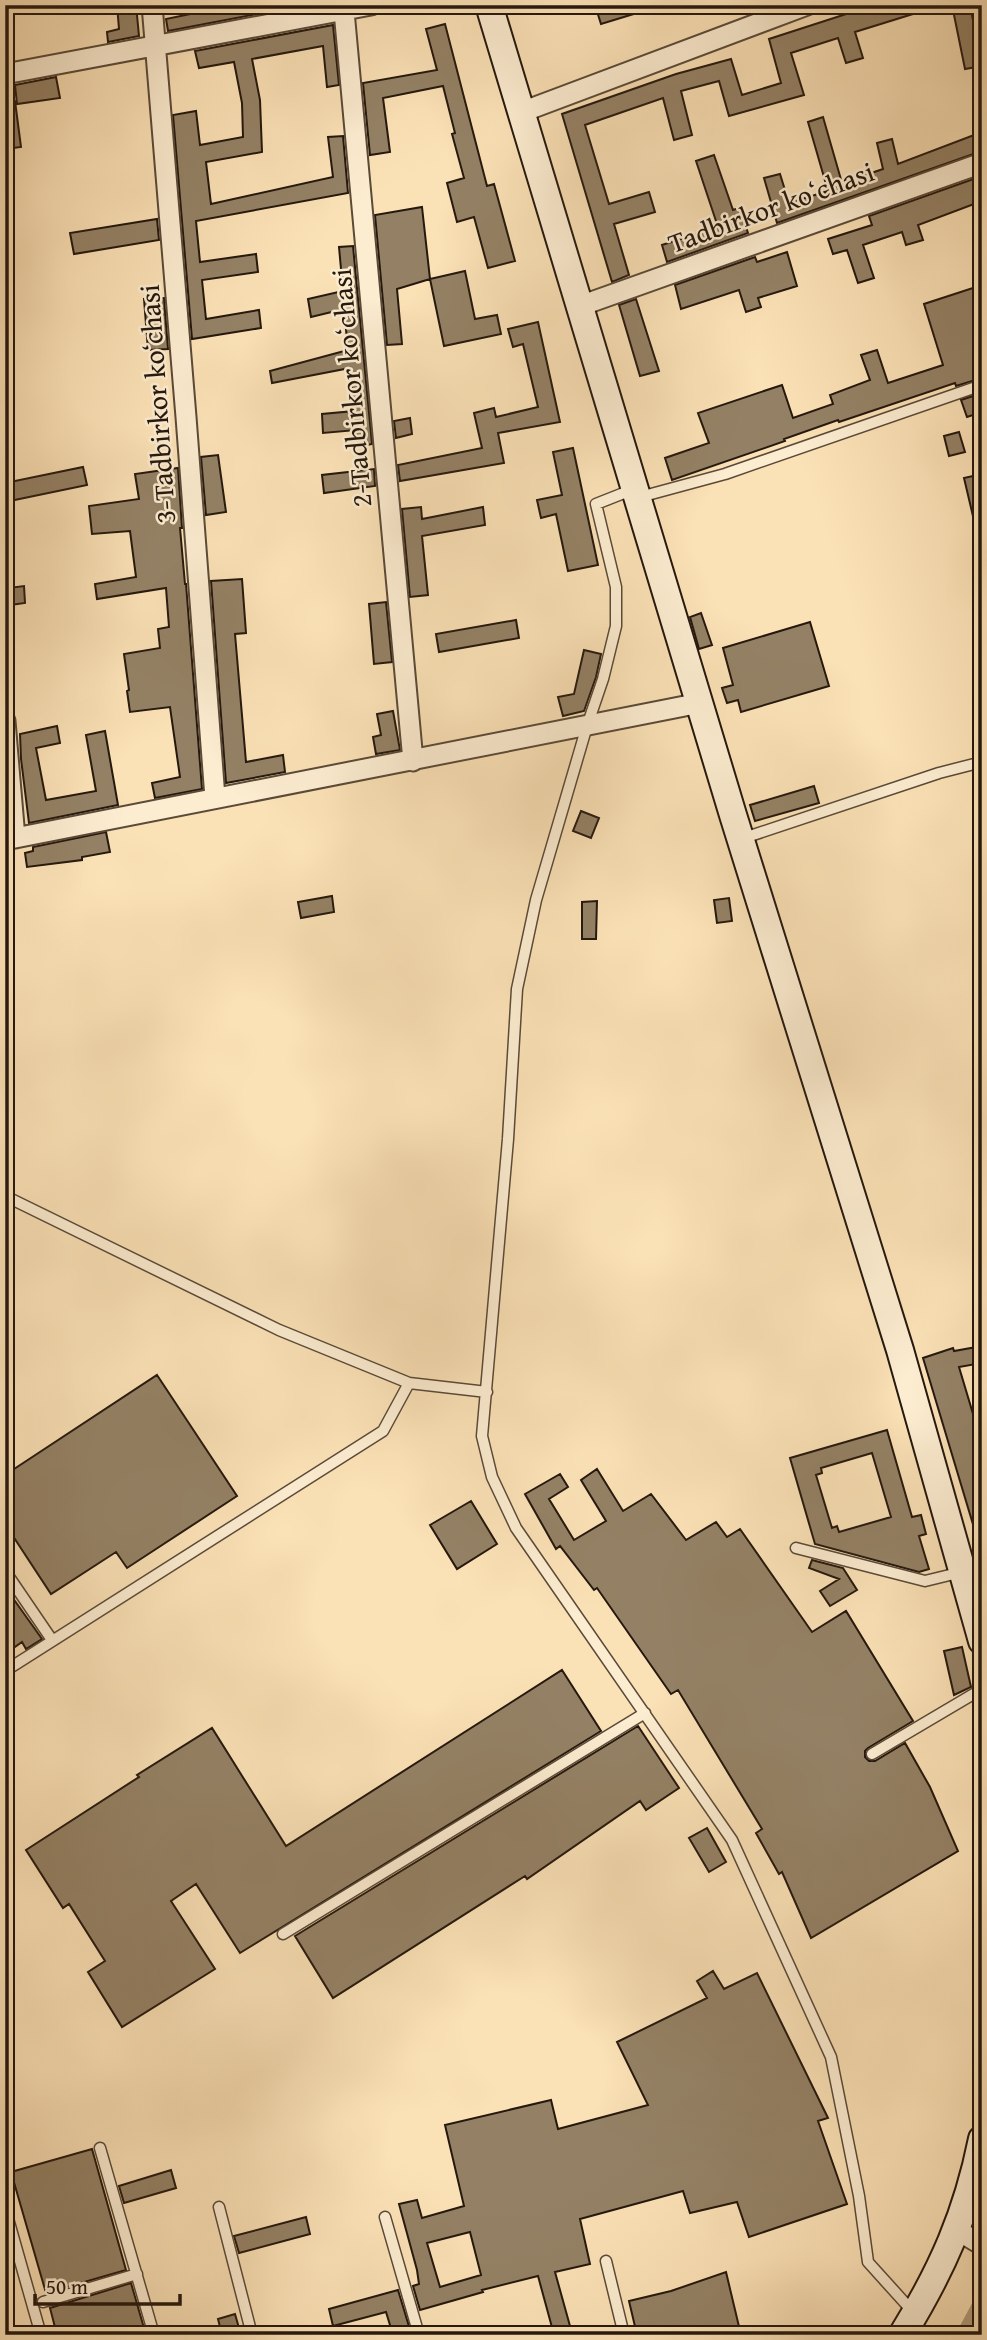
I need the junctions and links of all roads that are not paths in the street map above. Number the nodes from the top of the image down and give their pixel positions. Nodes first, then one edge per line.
1 (152, 5) edge
2 (371, 5) edge
3 (489, 5) edge
4 (807, 5) edge
5 (344, 11) junction
6 (156, 46) junction
7 (5, 74) edge
8 (522, 112) junction
9 (982, 163) edge
10 (580, 306) junction
11 (982, 385) edge
12 (636, 493) junction
13 (700, 703) junction
14 (5, 721) edge
15 (587, 726) junction
16 (413, 761) junction
17 (982, 762) edge
18 (215, 798) junction
19 (10, 839) edge
20 (741, 839) junction
21 (5, 1196) edge
22 (410, 1383) junction
23 (487, 1392) junction
24 (796, 1548) dead end
25 (5, 1572) edge
26 (962, 1572) junction
27 (52, 1640) junction
28 (982, 1641) edge
29 (5, 1671) edge
30 (982, 1689) edge
31 (645, 1713) junction
32 (872, 1754) dead end
33 (283, 1934) dead end
34 (982, 2138) edge
35 (100, 2148) dead end
36 (219, 2207) dead end
37 (5, 2208) edge
38 (384, 2217) dead end
39 (972, 2239) edge
40 (606, 2261) dead end
41 (137, 2274) junction
42 (43, 2302) dead end
43 (908, 2324) edge
44 (41, 2335) edge
45 (154, 2335) edge
46 (252, 2335) edge
47 (419, 2335) edge
48 (624, 2335) edge

1 - 6 street, 3-Tadbirkor koʻchasi
2 - 5 street
3 - 8 main road
4 - 8 street
5 - 6 street
5 - 16 street, 2-Tadbirkor koʻchasi
6 - 7 street
6 - 18 street, 3-Tadbirkor koʻchasi
8 - 10 main road
9 - 10 street, Tadbirkor koʻchasi
10 - 12 main road
11 - 12 lane
12 - 13 main road
12 - 15 lane
13 - 15 street
13 - 20 main road
14 - 19 street
15 - 16 street
15 - 23 lane
16 - 18 street
17 - 20 lane
18 - 19 street
20 - 26 main road
21 - 22 lane
22 - 23 lane
22 - 27 lane
23 - 31 lane
24 - 26 lane
25 - 27 lane
26 - 28 main road
27 - 29 lane
30 - 32 lane
31 - 33 lane
31 - 43 lane
34 - 39 main road
35 - 41 lane
36 - 46 lane
37 - 44 lane
38 - 47 lane
39 - 43 main road
40 - 48 lane
41 - 42 lane
41 - 45 lane

